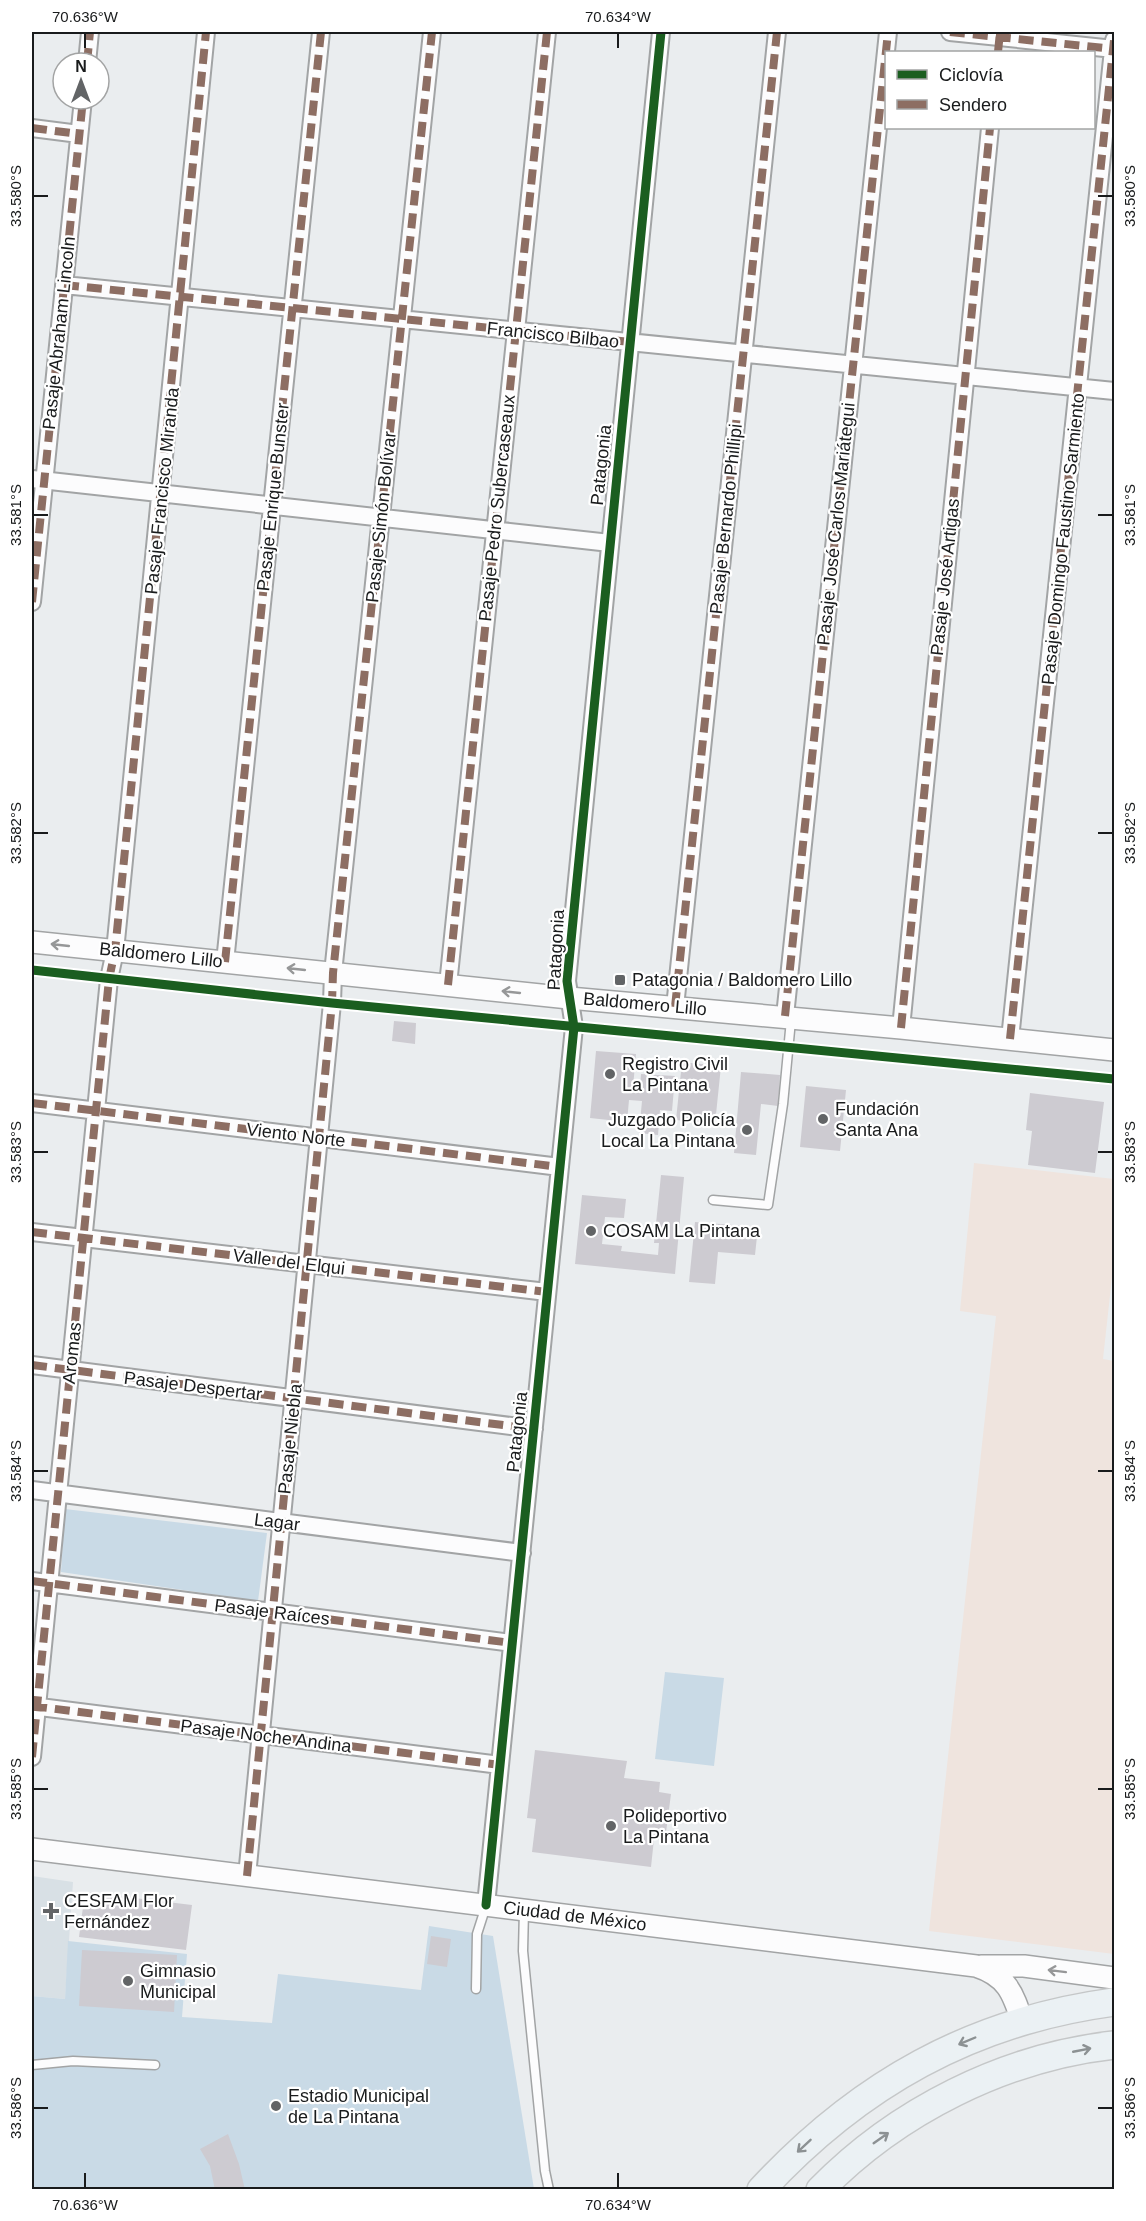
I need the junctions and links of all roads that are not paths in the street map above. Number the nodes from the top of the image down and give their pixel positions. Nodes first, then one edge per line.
1 (90, 32) edge
2 (206, 32) edge
3 (321, 32) edge
4 (432, 32) edge
5 (547, 32) edge
6 (661, 32) edge
7 (777, 32) edge
8 (888, 32) edge
9 (950, 32) edge
10 (1000, 40) edge
11 (1114, 46) edge
12 (88, 51) edge
13 (886, 51) edge
14 (885, 61) edge
15 (82, 111) edge
16 (32, 128) edge
17 (990, 129) edge
18 (79, 134) junction
19 (64, 285) junction
20 (181, 297) junction
21 (293, 308) junction
22 (402, 319) junction
23 (516, 331) junction
24 (630, 342) junction
25 (743, 354) junction
26 (853, 365) junction
27 (964, 376) junction
28 (1078, 388) junction
29 (1114, 392) edge
30 (38, 480) edge
31 (162, 494) junction
32 (272, 506) junction
33 (381, 518) junction
34 (495, 531) junction
35 (609, 543) junction
36 (32, 602) edge
37 (32, 942) edge
38 (115, 951) junction
39 (225, 962) junction
40 (333, 973) junction
41 (448, 985) junction
42 (569, 998) junction
43 (332, 1003) joint
44 (675, 1007) junction
45 (788, 1017) junction
46 (901, 1028) junction
47 (1010, 1039) junction
48 (1114, 1050) edge
49 (32, 1103) edge
50 (96, 1111) junction
51 (319, 1138) junction
52 (560, 1167) junction
53 (713, 1200) dead end
54 (32, 1232) edge
55 (83, 1238) junction
56 (307, 1264) junction
57 (547, 1292) junction
58 (32, 1365) edge
59 (70, 1370) junction
60 (294, 1399) junction
61 (534, 1429) junction
62 (32, 1490) edge
63 (58, 1494) junction
64 (282, 1522) junction
65 (522, 1553) junction
66 (32, 1581) edge
67 (49, 1584) junction
68 (273, 1612) junction
69 (512, 1643) junction
70 (34, 1706) edge
71 (260, 1735) junction
72 (32, 1757) edge
73 (500, 1765) junction
74 (32, 1849) edge
75 (247, 1875) junction
76 (486, 1905) junction
77 (524, 1910) junction
78 (976, 1966) junction
79 (1114, 1978) edge
80 (476, 1989) dead end
81 (1114, 2002) edge
82 (1022, 2021) junction
83 (1114, 2045) edge
84 (1051, 2057) junction
85 (32, 2065) edge
86 (155, 2065) dead end
87 (549, 2190) edge
88 (761, 2190) edge
89 (820, 2190) edge

1 - 12 street
2 - 20 street, Pasaje Francisco Miranda
3 - 21 street, Pasaje Enrique Bunster
4 - 22 street, Pasaje Simón Bolívar
5 - 23 street, Pasaje Pedro Subercaseaux
6 - 24 street, Patagonia
7 - 25 street, Pasaje Bernardo Phillipi
8 - 13 street, Pasaje José Carlos Mariátegui
9 - 10 street
10 - 11 street
11 - 28 street, Pasaje Domingo Faustino Sarmiento
14 - 26 street, Pasaje José Carlos Mariátegui
15 - 18 street, Pasaje Abraham Lincoln
16 - 18 street
17 - 27 street, Pasaje José Artigas
18 - 19 street, Pasaje Abraham Lincoln
19 - 20 street, Francisco Bilbao
19 - 30 street, Pasaje Abraham Lincoln
20 - 21 street, Francisco Bilbao
20 - 31 street, Pasaje Francisco Miranda
21 - 22 street, Francisco Bilbao
21 - 32 street, Pasaje Enrique Bunster
22 - 23 street, Francisco Bilbao
22 - 33 street, Pasaje Simón Bolívar
23 - 24 street, Francisco Bilbao
23 - 34 street, Pasaje Pedro Subercaseaux
24 - 25 street, Francisco Bilbao
24 - 35 street, Patagonia
25 - 26 street, Francisco Bilbao
25 - 44 street, Pasaje Bernardo Phillipi
26 - 27 street, Francisco Bilbao
26 - 45 street, Pasaje José Carlos Mariátegui
27 - 28 street, Francisco Bilbao
27 - 46 street, Pasaje José Artigas
28 - 29 street, Francisco Bilbao
28 - 47 street, Pasaje Domingo Faustino Sarmiento
30 - 31 street
30 - 36 street, Pasaje Abraham Lincoln
31 - 32 street
31 - 38 street, Pasaje Francisco Miranda
32 - 33 street
32 - 39 street, Pasaje Enrique Bunster
33 - 34 street
33 - 40 street, Pasaje Simón Bolívar
34 - 35 street
34 - 41 street, Pasaje Pedro Subercaseaux
35 - 42 street, Patagonia
38 -> 37 street, Baldomero Lillo
38 - 39 street, Baldomero Lillo
38 - 50 street, Aromas
40 -> 39 street, Baldomero Lillo
40 - 41 street, Baldomero Lillo
40 - 43 street, Pasaje Simón Bolívar
42 -> 41 street, Baldomero Lillo
42 - 44 street, Baldomero Lillo
42 - 52 street, Patagonia
43 - 51 street, Pasaje Niebla
44 - 45 street, Baldomero Lillo
45 - 46 street, Baldomero Lillo
45 - 53 lane
46 - 47 street, Baldomero Lillo
47 - 48 street, Baldomero Lillo
49 - 50 street, Viento Norte
50 - 51 street, Viento Norte
50 - 55 street, Aromas
51 - 52 street, Viento Norte
51 - 56 street, Pasaje Niebla
52 - 57 street, Patagonia
54 - 55 street, Valle del Elqui
55 - 56 street, Valle del Elqui
55 - 59 street, Aromas
56 - 57 street, Valle del Elqui
56 - 60 street, Pasaje Niebla
57 - 61 street, Patagonia
58 - 59 street, Pasaje Despertar
59 - 60 street, Pasaje Despertar
59 - 63 street, Aromas
60 - 61 street, Pasaje Despertar
60 - 64 street, Pasaje Niebla
61 - 65 street, Patagonia
62 - 63 street, Lagar
63 - 64 street, Lagar
63 - 67 street, Aromas
64 - 65 street, Lagar
64 - 68 street, Pasaje Niebla
65 - 69 street, Patagonia
66 - 67 street, Pasaje Raíces
67 - 68 street, Pasaje Raíces
67 - 70 street, Aromas
68 - 69 street, Pasaje Raíces
68 - 71 street, Pasaje Niebla
69 - 73 street, Patagonia
70 - 71 street, Pasaje Noche Andina
70 - 72 street, Aromas
71 - 73 street, Pasaje Noche Andina
71 - 75 street, Pasaje Niebla
73 - 76 street, Patagonia
74 - 75 street, Ciudad de México
75 - 76 street, Ciudad de México
76 - 77 street, Ciudad de México
76 - 80 lane
77 - 78 street, Ciudad de México
77 - 87 lane
79 -> 78 street, Ciudad de México
78 - 82 street, Ciudad de México
81 - 82 main road
82 - 84 main road
82 -> 88 main road
84 -> 83 main road
89 -> 84 main road
85 - 86 lane

